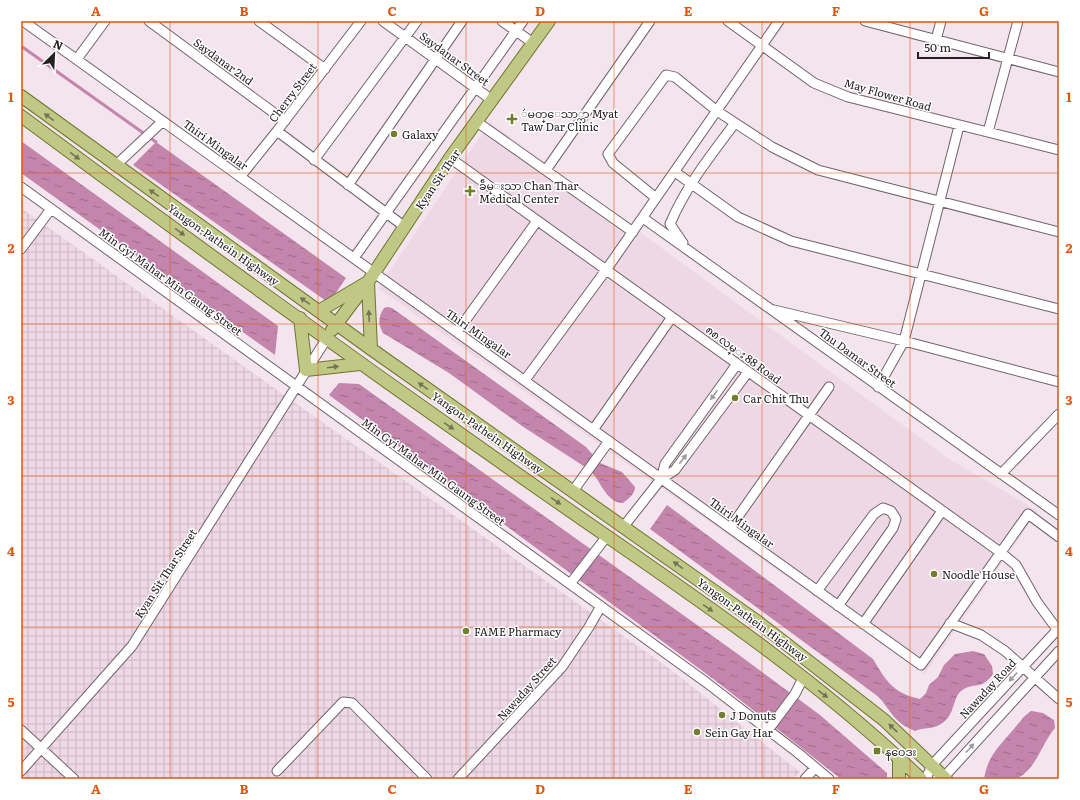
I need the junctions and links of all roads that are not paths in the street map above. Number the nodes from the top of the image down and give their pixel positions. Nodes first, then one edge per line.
1 (23, 21) edge
2 (105, 21) edge
3 (148, 21) edge
4 (259, 21) edge
5 (361, 21) edge
6 (383, 21) edge
7 (417, 21) edge
8 (462, 21) edge
9 (502, 21) edge
10 (523, 21) edge
11 (549, 21) edge
12 (650, 21) edge
13 (728, 21) edge
14 (778, 21) edge
15 (941, 21) edge
16 (1018, 21) edge
17 (870, 22) edge
18 (516, 31) junction
19 (405, 37) junction
20 (936, 40) junction
21 (534, 43) junction
22 (762, 45) junction
23 (1008, 58) junction
24 (77, 59) junction
25 (436, 59) junction
26 (324, 69) junction
27 (1059, 72) edge
28 (475, 88) junction
29 (21, 96) edge
30 (492, 100) junction
31 (717, 111) junction
32 (21, 116) edge
33 (285, 121) junction
34 (163, 122) junction
35 (477, 122) junction
36 (736, 123) junction
37 (960, 126) junction
38 (277, 131) junction
39 (988, 132) junction
40 (1059, 150) edge
41 (450, 158) junction
42 (314, 160) junction
43 (115, 166) junction
44 (546, 170) junction
45 (675, 172) junction
46 (240, 177) junction
47 (691, 183) junction
48 (348, 186) junction
49 (21, 187) edge
50 (656, 198) junction
51 (939, 202) junction
52 (51, 209) junction
53 (386, 213) junction
54 (643, 218) junction
55 (537, 220) junction
56 (405, 227) junction
57 (633, 232) junction
58 (1059, 232) edge
59 (21, 249) edge
60 (689, 252) junction
61 (354, 258) junction
62 (606, 270) junction
63 (921, 274) junction
64 (371, 278) junction
65 (768, 308) junction
66 (1059, 309) edge
67 (319, 311) junction
68 (672, 317) junction
69 (300, 318) junction
70 (337, 324) junction
71 (457, 332) junction
72 (327, 338) junction
73 (904, 341) junction
74 (371, 349) junction
75 (360, 364) junction
76 (737, 364) junction
77 (306, 370) junction
78 (748, 372) junction
79 (525, 380) junction
80 (1059, 382) edge
81 (295, 385) junction
82 (829, 387) dead end
83 (878, 387) junction
84 (1059, 414) edge
85 (809, 416) junction
86 (698, 417) junction
87 (709, 424) junction
88 (593, 430) junction
89 (609, 441) junction
90 (1001, 474) junction
91 (661, 479) junction
92 (573, 491) junction
93 (942, 511) junction
94 (1059, 515) edge
95 (624, 526) junction
96 (730, 528) junction
97 (607, 536) junction
98 (1059, 537) edge
99 (1000, 552) junction
100 (572, 581) junction
101 (817, 590) junction
102 (601, 606) junction
103 (838, 606) junction
104 (950, 623) junction
105 (863, 624) junction
106 (1058, 630) edge
107 (1059, 651) edge
108 (1024, 666) junction
109 (1035, 677) junction
110 (803, 678) junction
111 (1059, 699) edge
112 (769, 728) junction
113 (21, 730) edge
114 (42, 748) junction
115 (899, 758) junction
116 (932, 765) junction
117 (815, 768) junction
118 (278, 771) dead end
119 (21, 772) edge
120 (943, 778) edge
121 (74, 779) edge
122 (427, 779) edge
123 (458, 779) edge
124 (805, 779) edge
125 (829, 779) edge
126 (899, 779) edge
127 (921, 779) edge
128 (926, 779) edge

1 - 24 street, Thiri Mingalar
2 - 24 street
3 - 33 street, Saydanar 2nd
4 - 26 street
5 - 26 street, Cherry Street
6 - 19 street, Saydanar Street
7 - 19 street
8 - 25 street
9 - 18 street
10 - 18 street
11 - 21 main road, Kyan Sit Thar
12 - 44 street
13 - 22 street, May Flower Road
14 - 22 street
15 - 20 street
16 - 23 street
17 - 20 street
18 - 21 street
18 - 28 street
19 - 25 street, Saydanar Street
19 - 42 street
20 - 23 street
21 - 30 main road, Kyan Sit Thar
22 - 31 street
22 - 37 street, May Flower Road
23 - 27 street
23 - 39 street
24 - 34 street, Thiri Mingalar
25 - 28 street, Saydanar Street
25 - 48 street
26 - 33 street, Cherry Street
28 - 30 street, Saydanar Street
28 - 53 street
43 -> 29 main road, Yangon-Pathein Highway
30 - 35 main road, Kyan Sit Thar
31 - 36 street
31 - 45 street
31 - 50 street
32 -> 69 main road, Yangon-Pathein Highway
33 - 38 street, Cherry Street
34 - 43 street
34 - 46 street, Thiri Mingalar
35 - 41 main road, Kyan Sit Thar
35 - 44 street
36 - 47 street
36 - 51 street
37 - 39 street, May Flower Road
37 - 51 street
38 - 42 street
38 - 46 street, Cherry Street
39 - 40 street, May Flower Road
41 - 55 street, ၈၈ လမ္း 88 Road
41 - 56 main road, Kyan Sit Thar
42 - 48 street
67 -> 43 main road, Yangon-Pathein Highway
44 - 57 street
45 - 47 street
45 - 50 street
46 - 61 street, Thiri Mingalar
47 - 60 street
47 - 63 street
48 - 53 street
49 - 52 street, Min Gyi Mahar Min Gaung Street
50 - 54 street
51 - 58 street
51 - 63 street
52 - 59 street
52 - 81 street, Min Gyi Mahar Min Gaung Street
53 - 56 street
53 - 61 street
54 - 57 street
54 - 60 street, Thu Damar Street
55 - 62 street, ၈၈ လမ္း 88 Road
55 - 71 street
56 - 64 main road, Kyan Sit Thar
57 - 62 street
60 - 65 street, Thu Damar Street
61 - 64 street, Thiri Mingalar
62 - 68 street, ၈၈ လမ္း 88 Road
62 - 79 street
63 - 66 street
63 - 73 street
64 - 67 main road
64 - 70 main road, Kyan Sit Thar
64 - 71 street, Thiri Mingalar
74 -> 64 main road
65 - 73 street
65 - 83 street, Thu Damar Street
67 - 70 main road, Yangon-Pathein Highway
68 - 76 street, ၈၈ လမ္း 88 Road
68 - 88 street
69 - 72 main road, Yangon-Pathein Highway
69 - 77 main road
70 - 72 main road, Kyan Sit Thar
70 - 74 main road, Yangon-Pathein Highway
71 - 79 street, Thiri Mingalar
72 - 75 main road, Yangon-Pathein Highway
72 - 77 street, Kyan Sit Thar Street
73 - 80 street
73 - 83 street
92 -> 74 main road, Yangon-Pathein Highway
77 -> 75 main road
75 -> 97 main road, Yangon-Pathein Highway
76 - 78 street, ၈၈ လမ္း 88 Road
76 -> 86 street
77 - 81 street, Kyan Sit Thar Street
78 - 85 street, ၈၈ လမ္း 88 Road
78 - 87 street
79 - 88 street, Thiri Mingalar
81 - 100 street, Min Gyi Mahar Min Gaung Street
81 - 114 street, Kyan Sit Thar Street
82 - 85 street
83 - 90 street, Thu Damar Street
84 - 90 street
85 - 93 street, ၈၈ လမ္း 88 Road
85 - 96 street
86 - 87 street
86 - 91 street
91 -> 87 street
88 - 89 street, Thiri Mingalar
89 - 91 street, Thiri Mingalar
89 - 92 street
90 - 94 street, Thu Damar Street
91 - 95 street
91 - 96 street, Thiri Mingalar
92 - 95 main road, Yangon-Pathein Highway
93 - 99 street, ၈၈ လမ္း 88 Road
93 - 105 street
116 -> 95 main road, Yangon-Pathein Highway
96 - 101 street, Thiri Mingalar
97 - 100 street
97 -> 110 main road, Yangon-Pathein Highway
98 - 99 street
99 - 104 street
99 - 106 street, ၈၈ လမ္း 88 Road
100 - 102 street, Min Gyi Mahar Min Gaung Street
101 - 103 street, Thiri Mingalar
101 - 103 street
102 - 112 street, Min Gyi Mahar Min Gaung Street
102 - 123 street, Nawaday Street
103 - 105 street, Thiri Mingalar
104 - 105 street, Thiri Mingalar
104 - 108 street
106 - 108 street, Nawaday Road
107 - 109 street
108 - 109 street
108 -> 116 street, Nawaday Road
109 - 111 street
120 -> 109 street
110 - 112 street
110 -> 115 main road, Yangon-Pathein Highway
112 - 117 street, Min Gyi Mahar Min Gaung Street
113 - 114 street
114 - 119 street, Kyan Sit Thar Street
114 - 121 street
115 - 126 main road
115 - 127 main road, Yangon-Pathein Highway
116 - 120 main road, Yangon-Pathein Highway
116 - 128 street, Nawaday Road
117 - 124 street
117 - 125 street, Min Gyi Mahar Min Gaung Street
118 - 122 street

